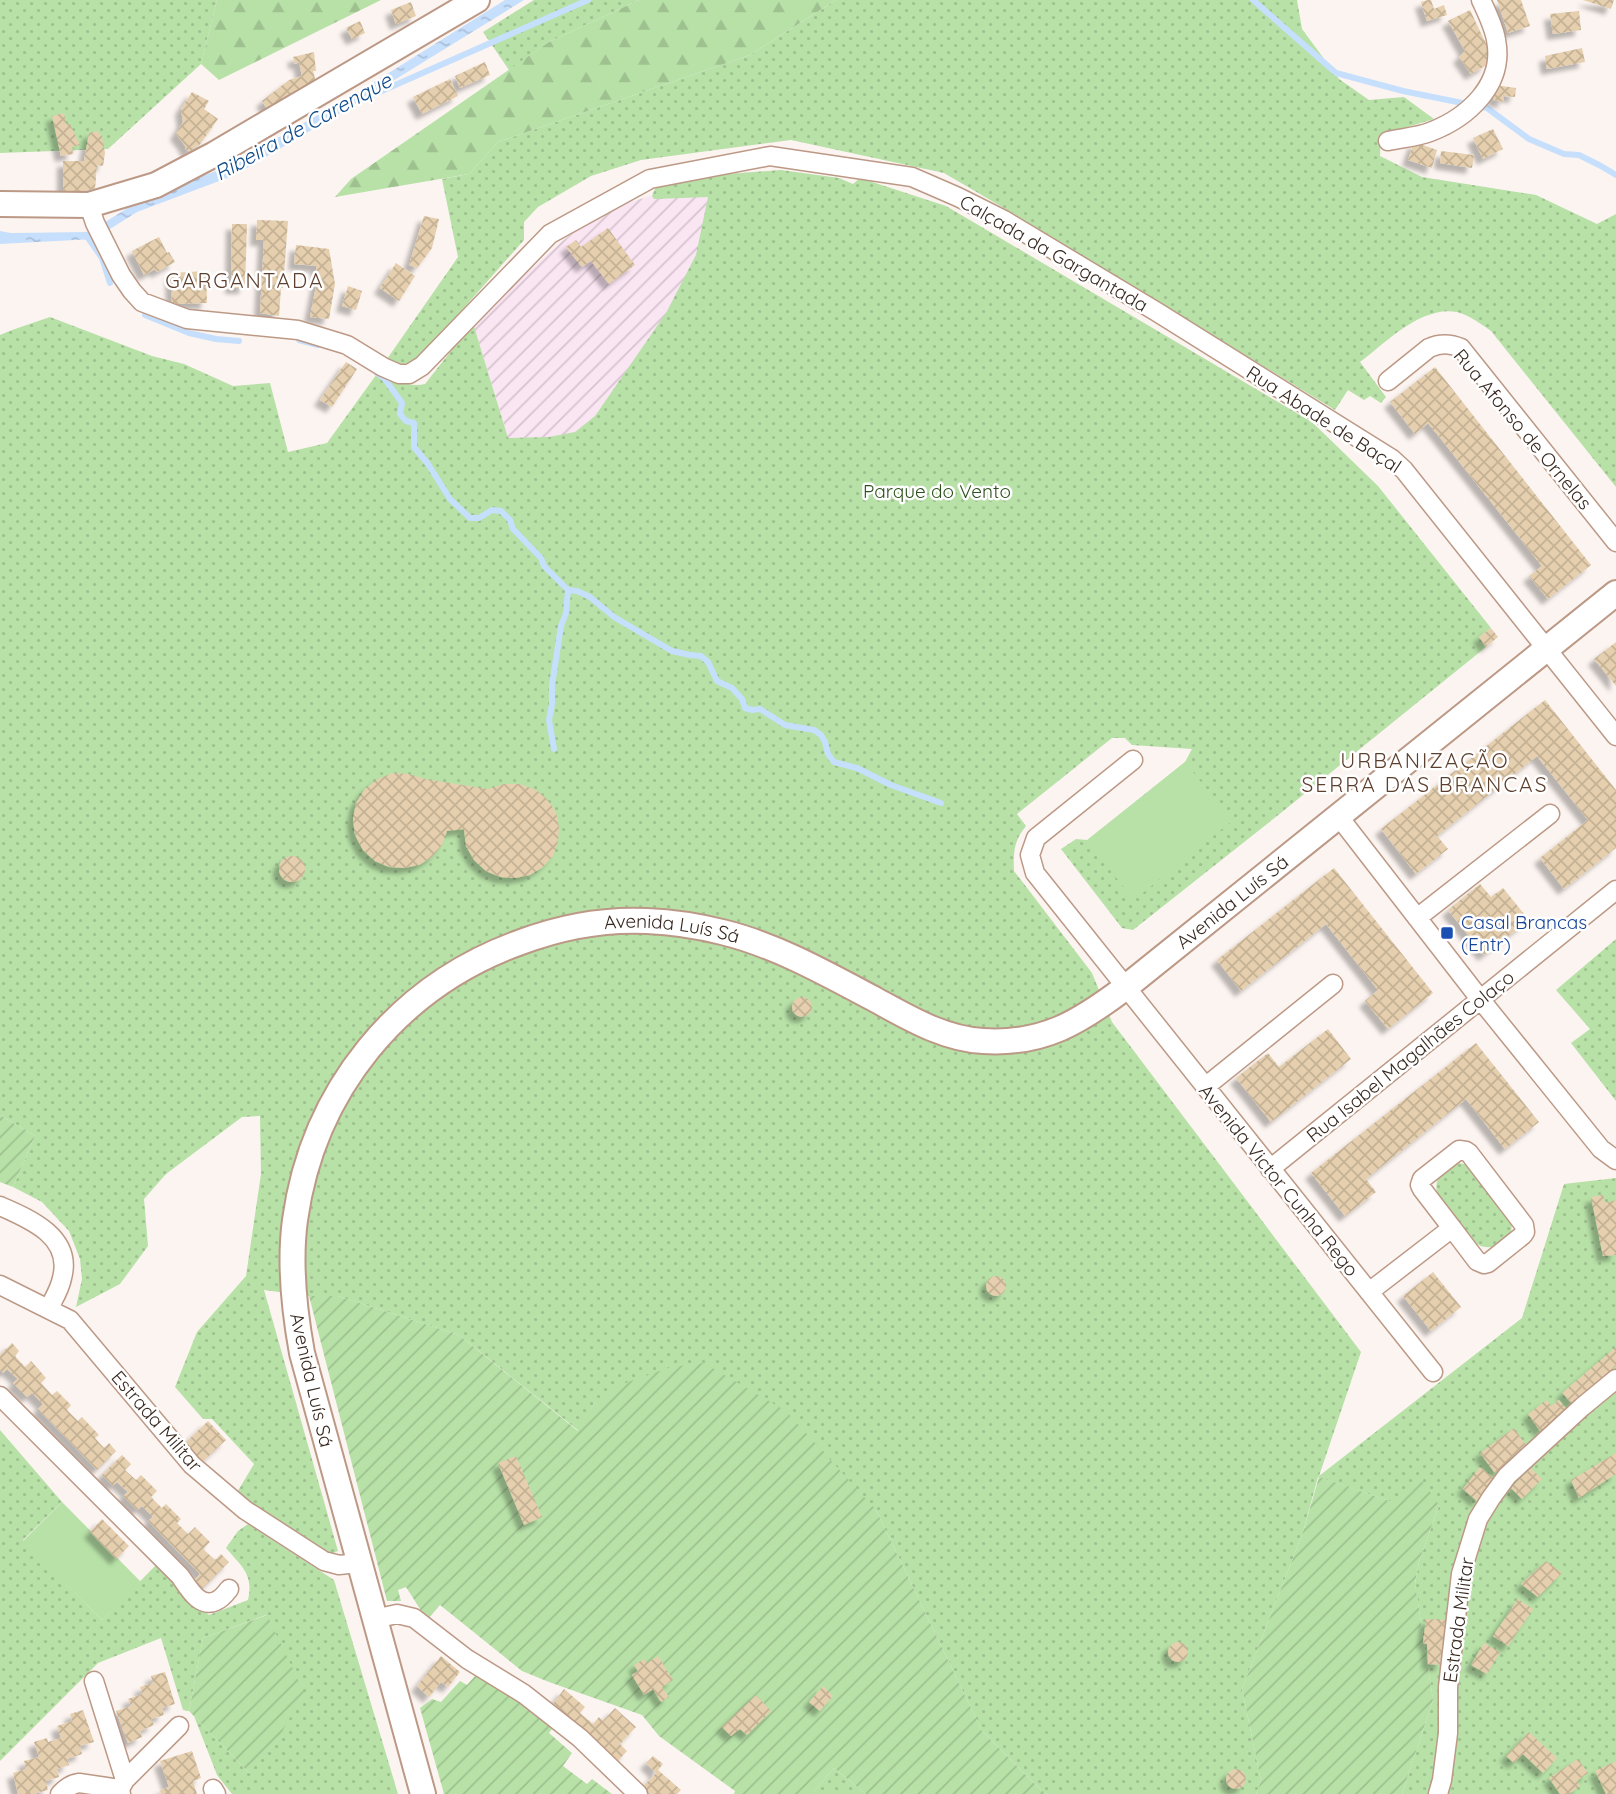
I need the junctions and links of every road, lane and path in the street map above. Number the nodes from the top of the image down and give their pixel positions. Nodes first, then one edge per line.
1 (477, 0) edge
2 (1482, 0) edge
3 (1388, 141) dead end
4 (0, 204) edge
5 (92, 214) junction
6 (1157, 312) joint
7 (1388, 381) dead end
8 (1616, 542) edge
9 (1616, 593) edge
10 (1546, 650) junction
11 (1616, 736) edge
12 (1133, 760) dead end
13 (1550, 814) dead end
14 (1339, 817) junction
15 (1616, 890) edge
16 (1417, 918) junction
17 (1333, 984) dead end
18 (1126, 987) junction
19 (1480, 999) junction
20 (1205, 1087) junction
21 (1616, 1160) edge
22 (1270, 1169) junction
23 (0, 1206) edge
24 (1452, 1228) junction
25 (0, 1285) edge
26 (1369, 1292) junction
27 (49, 1308) junction
28 (1433, 1372) dead end
29 (1616, 1379) edge
30 (0, 1396) edge
31 (358, 1561) junction
32 (229, 1589) dead end
33 (374, 1619) junction
34 (94, 1681) dead end
35 (178, 1726) dead end
36 (122, 1788) edge
37 (60, 1794) edge
38 (423, 1794) edge
39 (638, 1794) edge
40 (1438, 1794) edge

1 - 5 street
2 - 3 street
4 - 5 street
5 - 6 street, Calçada da Gargantada
6 - 10 street, Rua Abade de Baçal
7 - 8 street, Rua Afonso de Ornelas
9 - 10 street, Avenida Luís Sá
10 - 11 street, Rua Abade de Baçal
10 - 14 street, Avenida Luís Sá
12 - 18 street, Avenida Victor Cunha Rego
13 - 16 street
14 - 16 street
14 - 18 street, Avenida Luís Sá
15 - 19 street, Rua Isabel Magalhães Colaço
16 - 19 street
17 - 20 street
18 - 20 street, Avenida Victor Cunha Rego
18 - 31 street, Avenida Luís Sá
19 - 21 street
19 - 22 street, Rua Isabel Magalhães Colaço
20 - 22 street, Avenida Victor Cunha Rego
22 - 26 street, Avenida Victor Cunha Rego
23 - 27 street
24 - 24 street
24 - 26 street
25 - 27 street, Estrada Militar
26 - 28 street, Avenida Victor Cunha Rego
27 - 31 street, Estrada Militar
29 - 40 street, Estrada Militar
30 - 32 street
31 - 33 street, Avenida Luís Sá
33 - 38 street, Avenida Luís Sá
33 - 39 street
34 - 36 street
35 - 36 street
36 - 37 street

